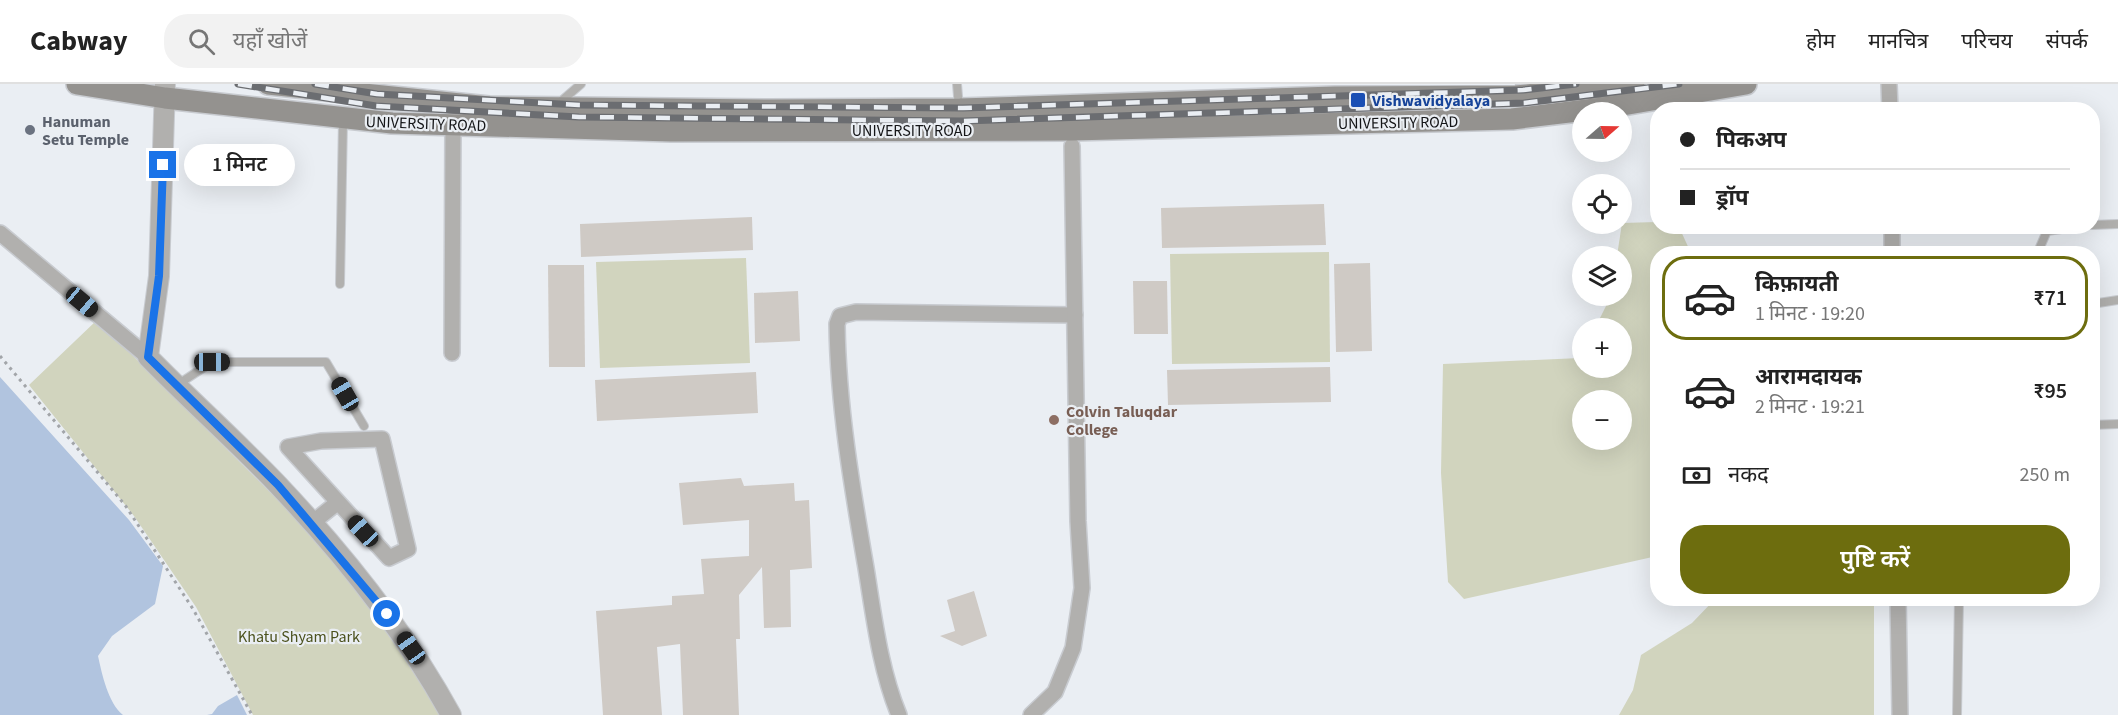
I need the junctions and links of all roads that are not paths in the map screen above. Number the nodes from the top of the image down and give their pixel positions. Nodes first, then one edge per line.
1 (77, 84) edge
2 (268, 84) edge
3 (581, 84) edge
4 (957, 84) edge
5 (1634, 84) edge
6 (1746, 84) edge
7 (1889, 84) edge
8 (165, 91) edge
9 (1539, 98) edge
10 (1890, 102) edge
11 (960, 110) junction
12 (543, 115) junction
13 (344, 119) junction
14 (453, 125) junction
15 (1072, 138) junction
16 (2118, 224) edge
17 (2100, 225) edge
18 (0, 233) edge
19 (340, 284) dead end
20 (2118, 300) edge
21 (2100, 303) edge
22 (1075, 315) junction
23 (452, 353) dead end
24 (148, 357) junction
25 (176, 386) junction
26 (2118, 424) edge
27 (2100, 425) edge
28 (364, 426) dead end
29 (336, 503) junction
30 (312, 523) junction
31 (1898, 606) edge
32 (1959, 606) edge
33 (451, 715) edge
34 (899, 715) edge
35 (1031, 715) edge
36 (1900, 715) edge
37 (1957, 715) edge

1 - 8 main road, UNIVERSITY ROAD
2 - 12 main road, UNIVERSITY ROAD
3 - 12 lane
4 - 11 lane
5 - 9 main road, UNIVERSITY ROAD
6 - 9 main road, UNIVERSITY ROAD
7 - 10 street
8 - 13 main road, UNIVERSITY ROAD
8 - 24 street
9 - 11 main road, UNIVERSITY ROAD
9 - 15 main road, UNIVERSITY ROAD
11 - 12 main road, UNIVERSITY ROAD
12 - 14 main road, UNIVERSITY ROAD
12 - 15 main road, UNIVERSITY ROAD
13 - 14 main road, UNIVERSITY ROAD
13 - 19 lane
14 - 23 street
15 - 22 street
16 - 17 lane
18 - 24 street
20 - 21 lane
22 - 34 street
22 - 35 street
24 - 25 street
25 - 28 lane
25 - 30 street
26 - 27 lane
29 - 29 street
29 - 30 street
30 - 33 street
31 - 36 street
32 - 37 lane

